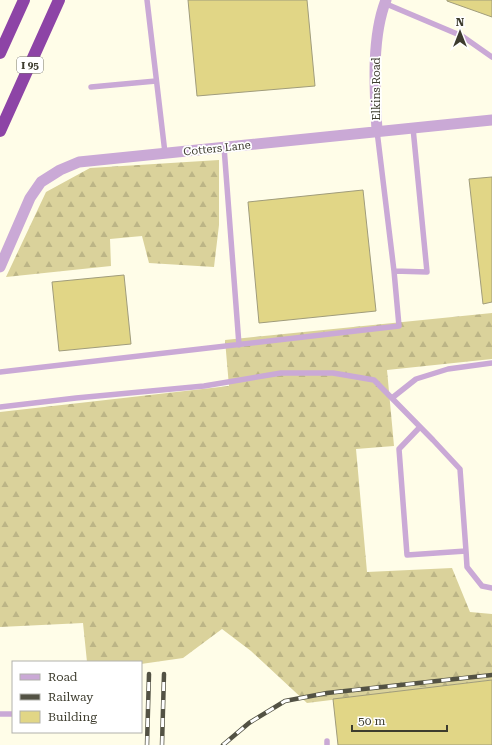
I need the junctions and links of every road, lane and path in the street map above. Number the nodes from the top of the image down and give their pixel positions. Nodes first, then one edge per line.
1 (24, 0) edge
2 (59, 0) edge
3 (147, 0) edge
4 (385, 2) edge
5 (0, 53) edge
6 (492, 57) edge
7 (156, 81) junction
8 (91, 87) dead end
9 (492, 120) edge
10 (414, 128) junction
11 (0, 131) edge
12 (377, 131) junction
13 (224, 147) junction
14 (165, 153) junction
15 (0, 267) edge
16 (394, 271) junction
17 (239, 344) junction
18 (492, 363) edge
19 (0, 372) edge
20 (392, 398) junction
21 (0, 407) edge
22 (420, 427) junction
23 (466, 552) junction
24 (492, 588) edge
25 (0, 714) edge
26 (12, 714) edge

1 - 5 highway
2 - 11 highway, I 95
3 - 7 lane
4 - 6 lane
4 - 12 street, Elkins Road
7 - 8 lane
7 - 14 lane
9 - 10 street, Cotters Lane
10 - 12 street, Cotters Lane
10 - 16 lane
12 - 13 street, Cotters Lane
12 - 16 lane
13 - 14 street, Cotters Lane
13 - 17 lane
14 - 15 street, Cotters Lane
16 - 17 lane
17 - 19 lane
18 - 20 lane
20 - 21 lane
20 - 22 lane
22 - 23 lane
22 - 23 lane
23 - 24 lane
25 - 26 lane

